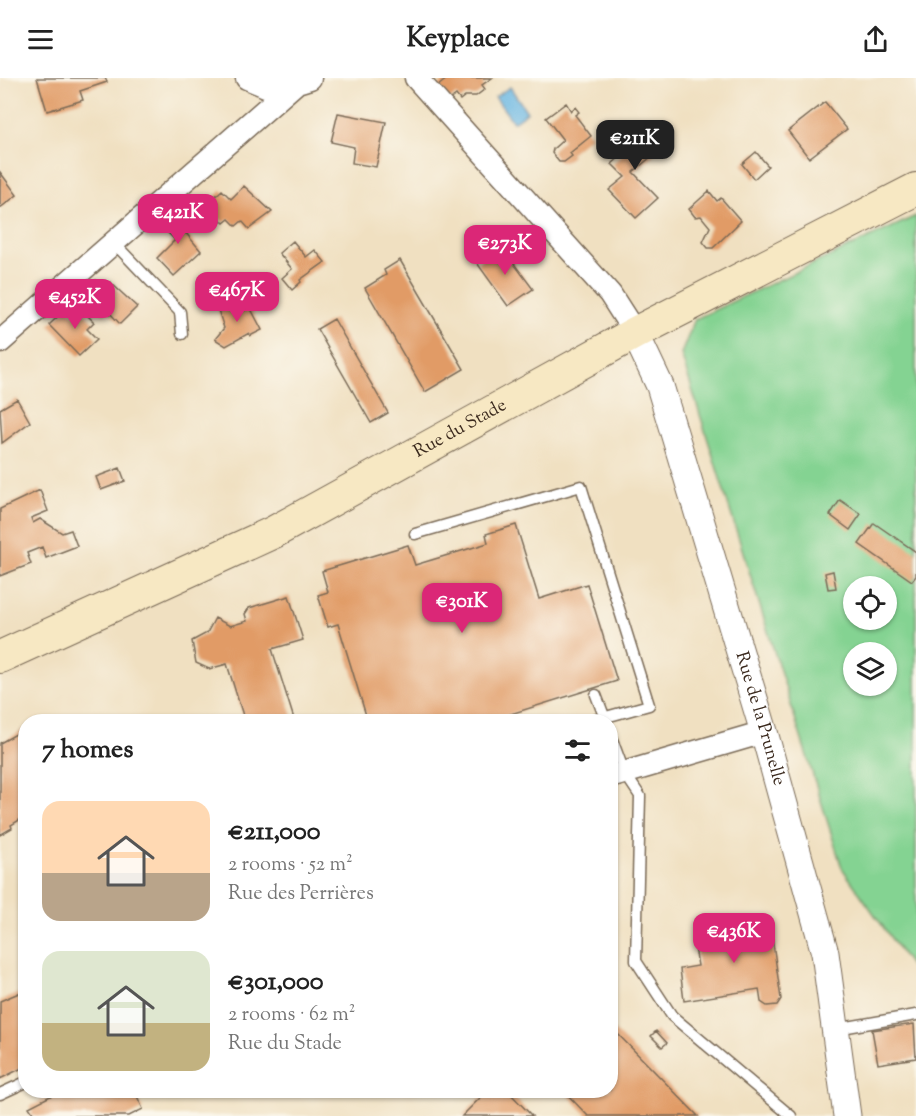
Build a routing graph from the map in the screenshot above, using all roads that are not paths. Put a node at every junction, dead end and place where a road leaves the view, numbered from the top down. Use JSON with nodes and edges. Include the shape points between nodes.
{"nodes":[{"id":1,"x":247,"y":78,"type":"edge"},
{"id":2,"x":416,"y":78,"type":"edge"},
{"id":3,"x":304,"y":80,"type":"edge"},
{"id":4,"x":916,"y":189,"type":"edge"},
{"id":5,"x":114,"y":243,"type":"junction"},
{"id":6,"x":635,"y":333,"type":"junction"},
{"id":7,"x":182,"y":334,"type":"dead end"},
{"id":8,"x":0,"y":342,"type":"edge"},
{"id":9,"x":415,"y":534,"type":"dead end"},
{"id":10,"x":0,"y":657,"type":"edge"},
{"id":11,"x":596,"y":695,"type":"dead end"},
{"id":12,"x":603,"y":714,"type":"edge"},
{"id":13,"x":618,"y":715,"type":"edge"},
{"id":14,"x":764,"y":732,"type":"junction"},
{"id":15,"x":618,"y":774,"type":"edge"},
{"id":16,"x":618,"y":775,"type":"edge"},
{"id":17,"x":916,"y":1015,"type":"edge"},
{"id":18,"x":835,"y":1029,"type":"junction"},
{"id":19,"x":18,"y":1086,"type":"edge"},
{"id":20,"x":0,"y":1094,"type":"edge"},
{"id":21,"x":791,"y":1116,"type":"edge"},
{"id":22,"x":848,"y":1116,"type":"edge"}],
"edges":[{"from":1,"to":3,"type":"street","via":[[266,86]]},
{"from":2,"to":6,"type":"street","via":[[610,294]]},
{"from":3,"to":5,"type":"street"},
{"from":4,"to":6,"type":"main road","name":"Rue du Stade"},
{"from":5,"to":7,"type":"lane","via":[[180,312]]},
{"from":5,"to":8,"type":"street"},
{"from":6,"to":10,"type":"main road","name":"Rue du Stade","via":[[274,532]]},
{"from":6,"to":14,"type":"street","name":"Rue de la Prunelle","via":[[660,386]]},
{"from":9,"to":13,"type":"lane","via":[[581,486],[649,705]]},
{"from":11,"to":12,"type":"lane"},
{"from":14,"to":15,"type":"street"},
{"from":14,"to":18,"type":"street","name":"Rue de la Prunelle","via":[[825,953]]},
{"from":16,"to":21,"type":"lane","via":[[640,796],[636,961],[672,1016]]},
{"from":17,"to":18,"type":"lane"},
{"from":18,"to":22,"type":"street","name":"Rue de la Prunelle"},
{"from":19,"to":20,"type":"lane"}]}
